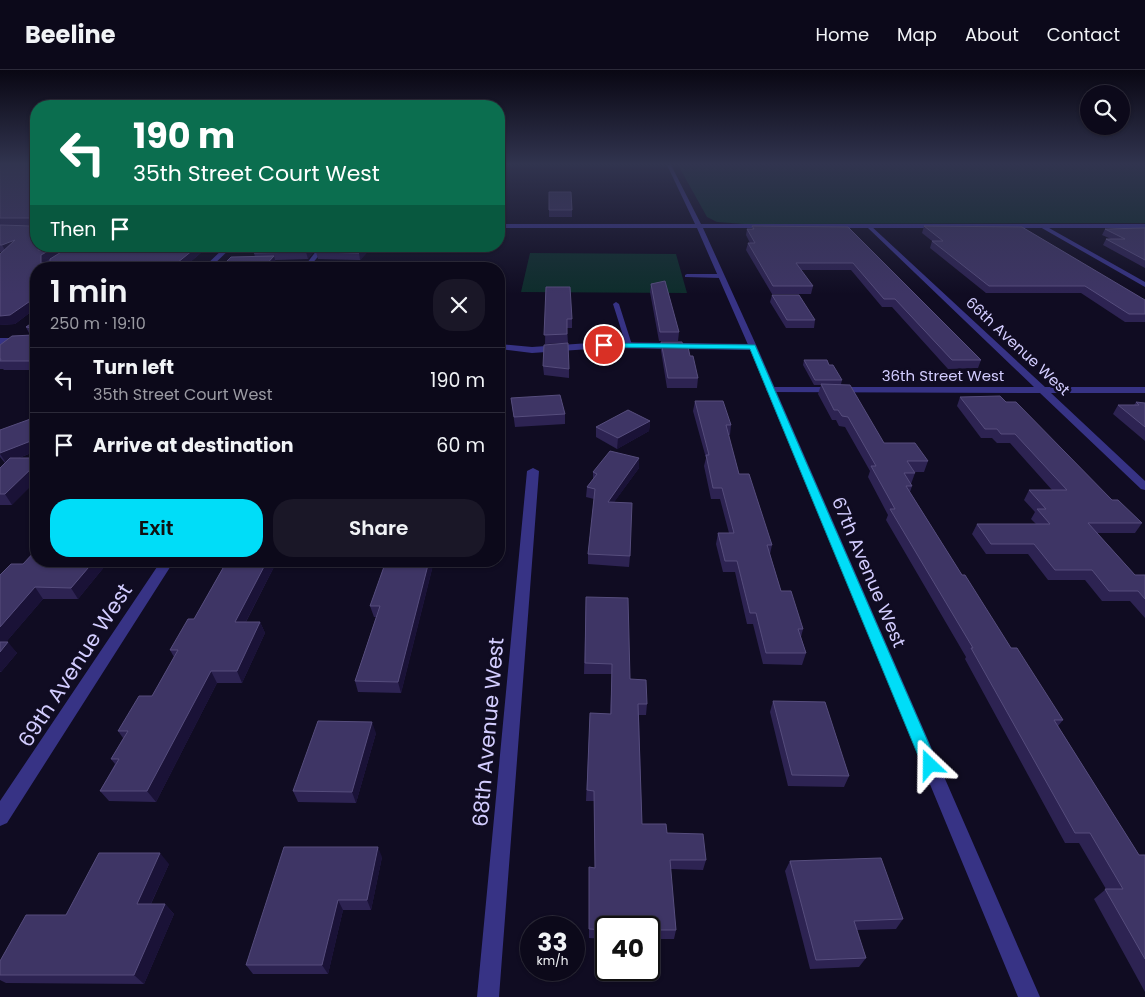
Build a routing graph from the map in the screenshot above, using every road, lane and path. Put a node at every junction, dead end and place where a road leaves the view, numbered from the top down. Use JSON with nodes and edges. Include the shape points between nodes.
{"nodes":[{"id":1,"x":690,"y":208,"type":"edge"},
{"id":2,"x":505,"y":226,"type":"edge"},
{"id":3,"x":699,"y":226,"type":"junction"},
{"id":4,"x":1042,"y":226,"type":"junction"},
{"id":5,"x":1145,"y":226,"type":"edge"},
{"id":6,"x":870,"y":227,"type":"junction"},
{"id":7,"x":223,"y":252,"type":"edge"},
{"id":8,"x":319,"y":252,"type":"edge"},
{"id":9,"x":213,"y":262,"type":"edge"},
{"id":10,"x":311,"y":262,"type":"edge"},
{"id":11,"x":687,"y":276,"type":"dead end"},
{"id":12,"x":721,"y":276,"type":"junction"},
{"id":13,"x":1145,"y":285,"type":"edge"},
{"id":14,"x":616,"y":304,"type":"dead end"},
{"id":15,"x":0,"y":341,"type":"edge"},
{"id":16,"x":30,"y":341,"type":"edge"},
{"id":17,"x":629,"y":345,"type":"junction"},
{"id":18,"x":753,"y":347,"type":"junction"},
{"id":19,"x":505,"y":348,"type":"edge"},
{"id":20,"x":771,"y":390,"type":"junction"},
{"id":21,"x":1046,"y":390,"type":"junction"},
{"id":22,"x":1145,"y":390,"type":"edge"},
{"id":23,"x":533,"y":470,"type":"dead end"},
{"id":24,"x":1145,"y":486,"type":"edge"},
{"id":25,"x":164,"y":567,"type":"edge"},
{"id":26,"x":0,"y":817,"type":"edge"},
{"id":27,"x":488,"y":997,"type":"edge"},
{"id":28,"x":1029,"y":997,"type":"edge"}],
"edges":[{"from":1,"to":3,"type":"street","name":"67th Avenue West"},
{"from":2,"to":3,"type":"street"},
{"from":3,"to":6,"type":"street"},
{"from":3,"to":12,"type":"street","name":"67th Avenue West"},
{"from":4,"to":5,"type":"street"},
{"from":4,"to":6,"type":"street"},
{"from":4,"to":13,"type":"street"},
{"from":6,"to":21,"type":"street","name":"66th Avenue West"},
{"from":7,"to":9,"type":"street"},
{"from":8,"to":10,"type":"street"},
{"from":11,"to":12,"type":"lane"},
{"from":12,"to":18,"type":"street","name":"67th Avenue West"},
{"from":14,"to":17,"type":"lane"},
{"from":15,"to":16,"type":"street"},
{"from":17,"to":18,"type":"street"},
{"from":17,"to":19,"type":"street"},
{"from":18,"to":20,"type":"street","name":"67th Avenue West"},
{"from":20,"to":21,"type":"street","name":"36th Street West"},
{"from":20,"to":28,"type":"street","name":"67th Avenue West"},
{"from":21,"to":22,"type":"street","name":"36th Street West"},
{"from":21,"to":24,"type":"street","name":"66th Avenue West"},
{"from":23,"to":27,"type":"street","name":"68th Avenue West"},
{"from":25,"to":26,"type":"street","name":"69th Avenue West"}]}
